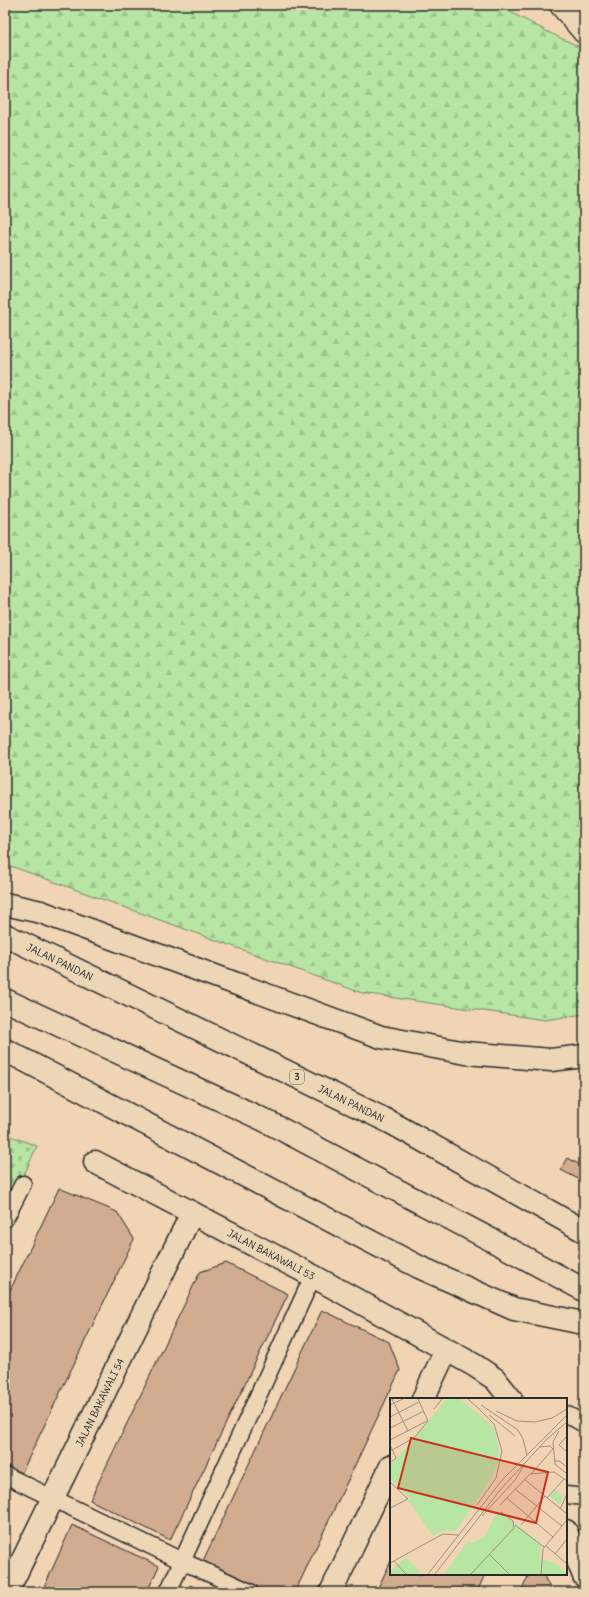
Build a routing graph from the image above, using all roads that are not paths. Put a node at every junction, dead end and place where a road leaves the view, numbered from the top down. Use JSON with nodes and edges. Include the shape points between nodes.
{"nodes":[{"id":1,"x":561,"y":5,"type":"edge"},
{"id":2,"x":584,"y":32,"type":"edge"},
{"id":3,"x":5,"y":904,"type":"edge"},
{"id":4,"x":5,"y":935,"type":"edge"},
{"id":5,"x":5,"y":1000,"type":"edge"},
{"id":6,"x":5,"y":1050,"type":"edge"},
{"id":7,"x":584,"y":1056,"type":"edge"},
{"id":8,"x":95,"y":1162,"type":"dead end"},
{"id":9,"x":23,"y":1184,"type":"dead end"},
{"id":10,"x":192,"y":1213,"type":"junction"},
{"id":11,"x":5,"y":1219,"type":"edge"},
{"id":12,"x":584,"y":1231,"type":"edge"},
{"id":13,"x":313,"y":1276,"type":"junction"},
{"id":14,"x":584,"y":1290,"type":"edge"},
{"id":15,"x":584,"y":1322,"type":"edge"},
{"id":16,"x":446,"y":1350,"type":"junction"},
{"id":17,"x":423,"y":1398,"type":"edge"},
{"id":18,"x":510,"y":1398,"type":"edge"},
{"id":19,"x":567,"y":1415,"type":"edge"},
{"id":20,"x":584,"y":1424,"type":"edge"},
{"id":21,"x":390,"y":1468,"type":"edge"},
{"id":22,"x":5,"y":1476,"type":"edge"},
{"id":23,"x":567,"y":1495,"type":"edge"},
{"id":24,"x":584,"y":1497,"type":"edge"},
{"id":25,"x":52,"y":1500,"type":"junction"},
{"id":26,"x":567,"y":1534,"type":"edge"},
{"id":27,"x":182,"y":1561,"type":"junction"},
{"id":28,"x":584,"y":1576,"type":"edge"},
{"id":29,"x":7,"y":1592,"type":"edge"},
{"id":30,"x":168,"y":1592,"type":"edge"},
{"id":31,"x":250,"y":1592,"type":"edge"},
{"id":32,"x":331,"y":1592,"type":"edge"}],
"edges":[{"from":1,"to":2,"type":"main road"},
{"from":3,"to":7,"type":"main road","via":[[41,912],[381,1037],[466,1053],[551,1060]]},
{"from":4,"to":12,"type":"main road","name":"JALAN PANDAN","number":"3","via":[[390,1122]]},
{"from":5,"to":14,"type":"main road","via":[[264,1120]]},
{"from":6,"to":15,"type":"main road","via":[[419,1267],[514,1309]]},
{"from":8,"to":10,"type":"main road","name":"JALAN BAKAWALI 53"},
{"from":9,"to":11,"type":"lane"},
{"from":10,"to":13,"type":"main road","name":"JALAN BAKAWALI 53"},
{"from":10,"to":25,"type":"main road","name":"JALAN BAKAWALI 54"},
{"from":13,"to":16,"type":"main road","name":"JALAN BAKAWALI 53"},
{"from":13,"to":27,"type":"lane"},
{"from":16,"to":17,"type":"main road"},
{"from":16,"to":18,"type":"main road","name":"JALAN BAKAWALI 53","via":[[495,1379]]},
{"from":19,"to":20,"type":"lane"},
{"from":21,"to":32,"type":"main road"},
{"from":22,"to":25,"type":"lane"},
{"from":23,"to":24,"type":"lane"},
{"from":25,"to":27,"type":"lane"},
{"from":25,"to":29,"type":"main road","name":"JALAN BAKAWALI 54"},
{"from":26,"to":28,"type":"main road"},
{"from":27,"to":30,"type":"lane"},
{"from":27,"to":31,"type":"lane"}]}
